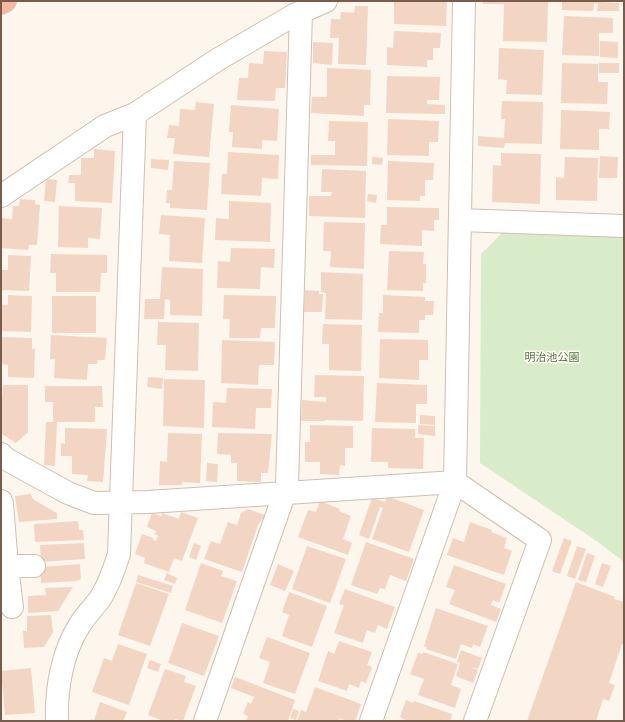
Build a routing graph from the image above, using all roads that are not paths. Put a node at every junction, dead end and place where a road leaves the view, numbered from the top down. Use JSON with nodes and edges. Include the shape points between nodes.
{"nodes":[{"id":1,"x":5,"y":1,"type":"edge"},
{"id":2,"x":326,"y":1,"type":"edge"},
{"id":3,"x":464,"y":1,"type":"edge"},
{"id":4,"x":1,"y":3,"type":"edge"},
{"id":5,"x":301,"y":12,"type":"junction"},
{"id":6,"x":135,"y":114,"type":"junction"},
{"id":7,"x":1,"y":196,"type":"edge"},
{"id":8,"x":460,"y":220,"type":"junction"},
{"id":9,"x":624,"y":226,"type":"edge"},
{"id":10,"x":1,"y":454,"type":"edge"},
{"id":11,"x":455,"y":482,"type":"junction"},
{"id":12,"x":285,"y":493,"type":"junction"},
{"id":13,"x":1,"y":501,"type":"edge"},
{"id":14,"x":121,"y":503,"type":"junction"},
{"id":15,"x":7,"y":566,"type":"junction"},
{"id":16,"x":34,"y":566,"type":"dead end"},
{"id":17,"x":12,"y":607,"type":"dead end"},
{"id":18,"x":56,"y":721,"type":"edge"},
{"id":19,"x":205,"y":721,"type":"edge"},
{"id":20,"x":371,"y":721,"type":"edge"},
{"id":21,"x":475,"y":721,"type":"edge"}],
"edges":[{"from":1,"to":4,"type":"highway"},
{"from":2,"to":5,"type":"street"},
{"from":3,"to":8,"type":"street"},
{"from":5,"to":6,"type":"street","via":[[218,60]]},
{"from":5,"to":12,"type":"street"},
{"from":6,"to":7,"type":"street","via":[[105,126]]},
{"from":6,"to":14,"type":"street"},
{"from":8,"to":9,"type":"street"},
{"from":8,"to":11,"type":"street"},
{"from":10,"to":14,"type":"street","via":[[68,494],[94,503]]},
{"from":11,"to":12,"type":"street"},
{"from":11,"to":20,"type":"street"},
{"from":11,"to":21,"type":"street","via":[[540,540]]},
{"from":12,"to":14,"type":"street"},
{"from":12,"to":19,"type":"street"},
{"from":13,"to":15,"type":"street"},
{"from":14,"to":18,"type":"street","via":[[119,554],[111,579],[79,626],[68,651],[59,680]]},
{"from":15,"to":16,"type":"street"},
{"from":15,"to":17,"type":"street"}]}
